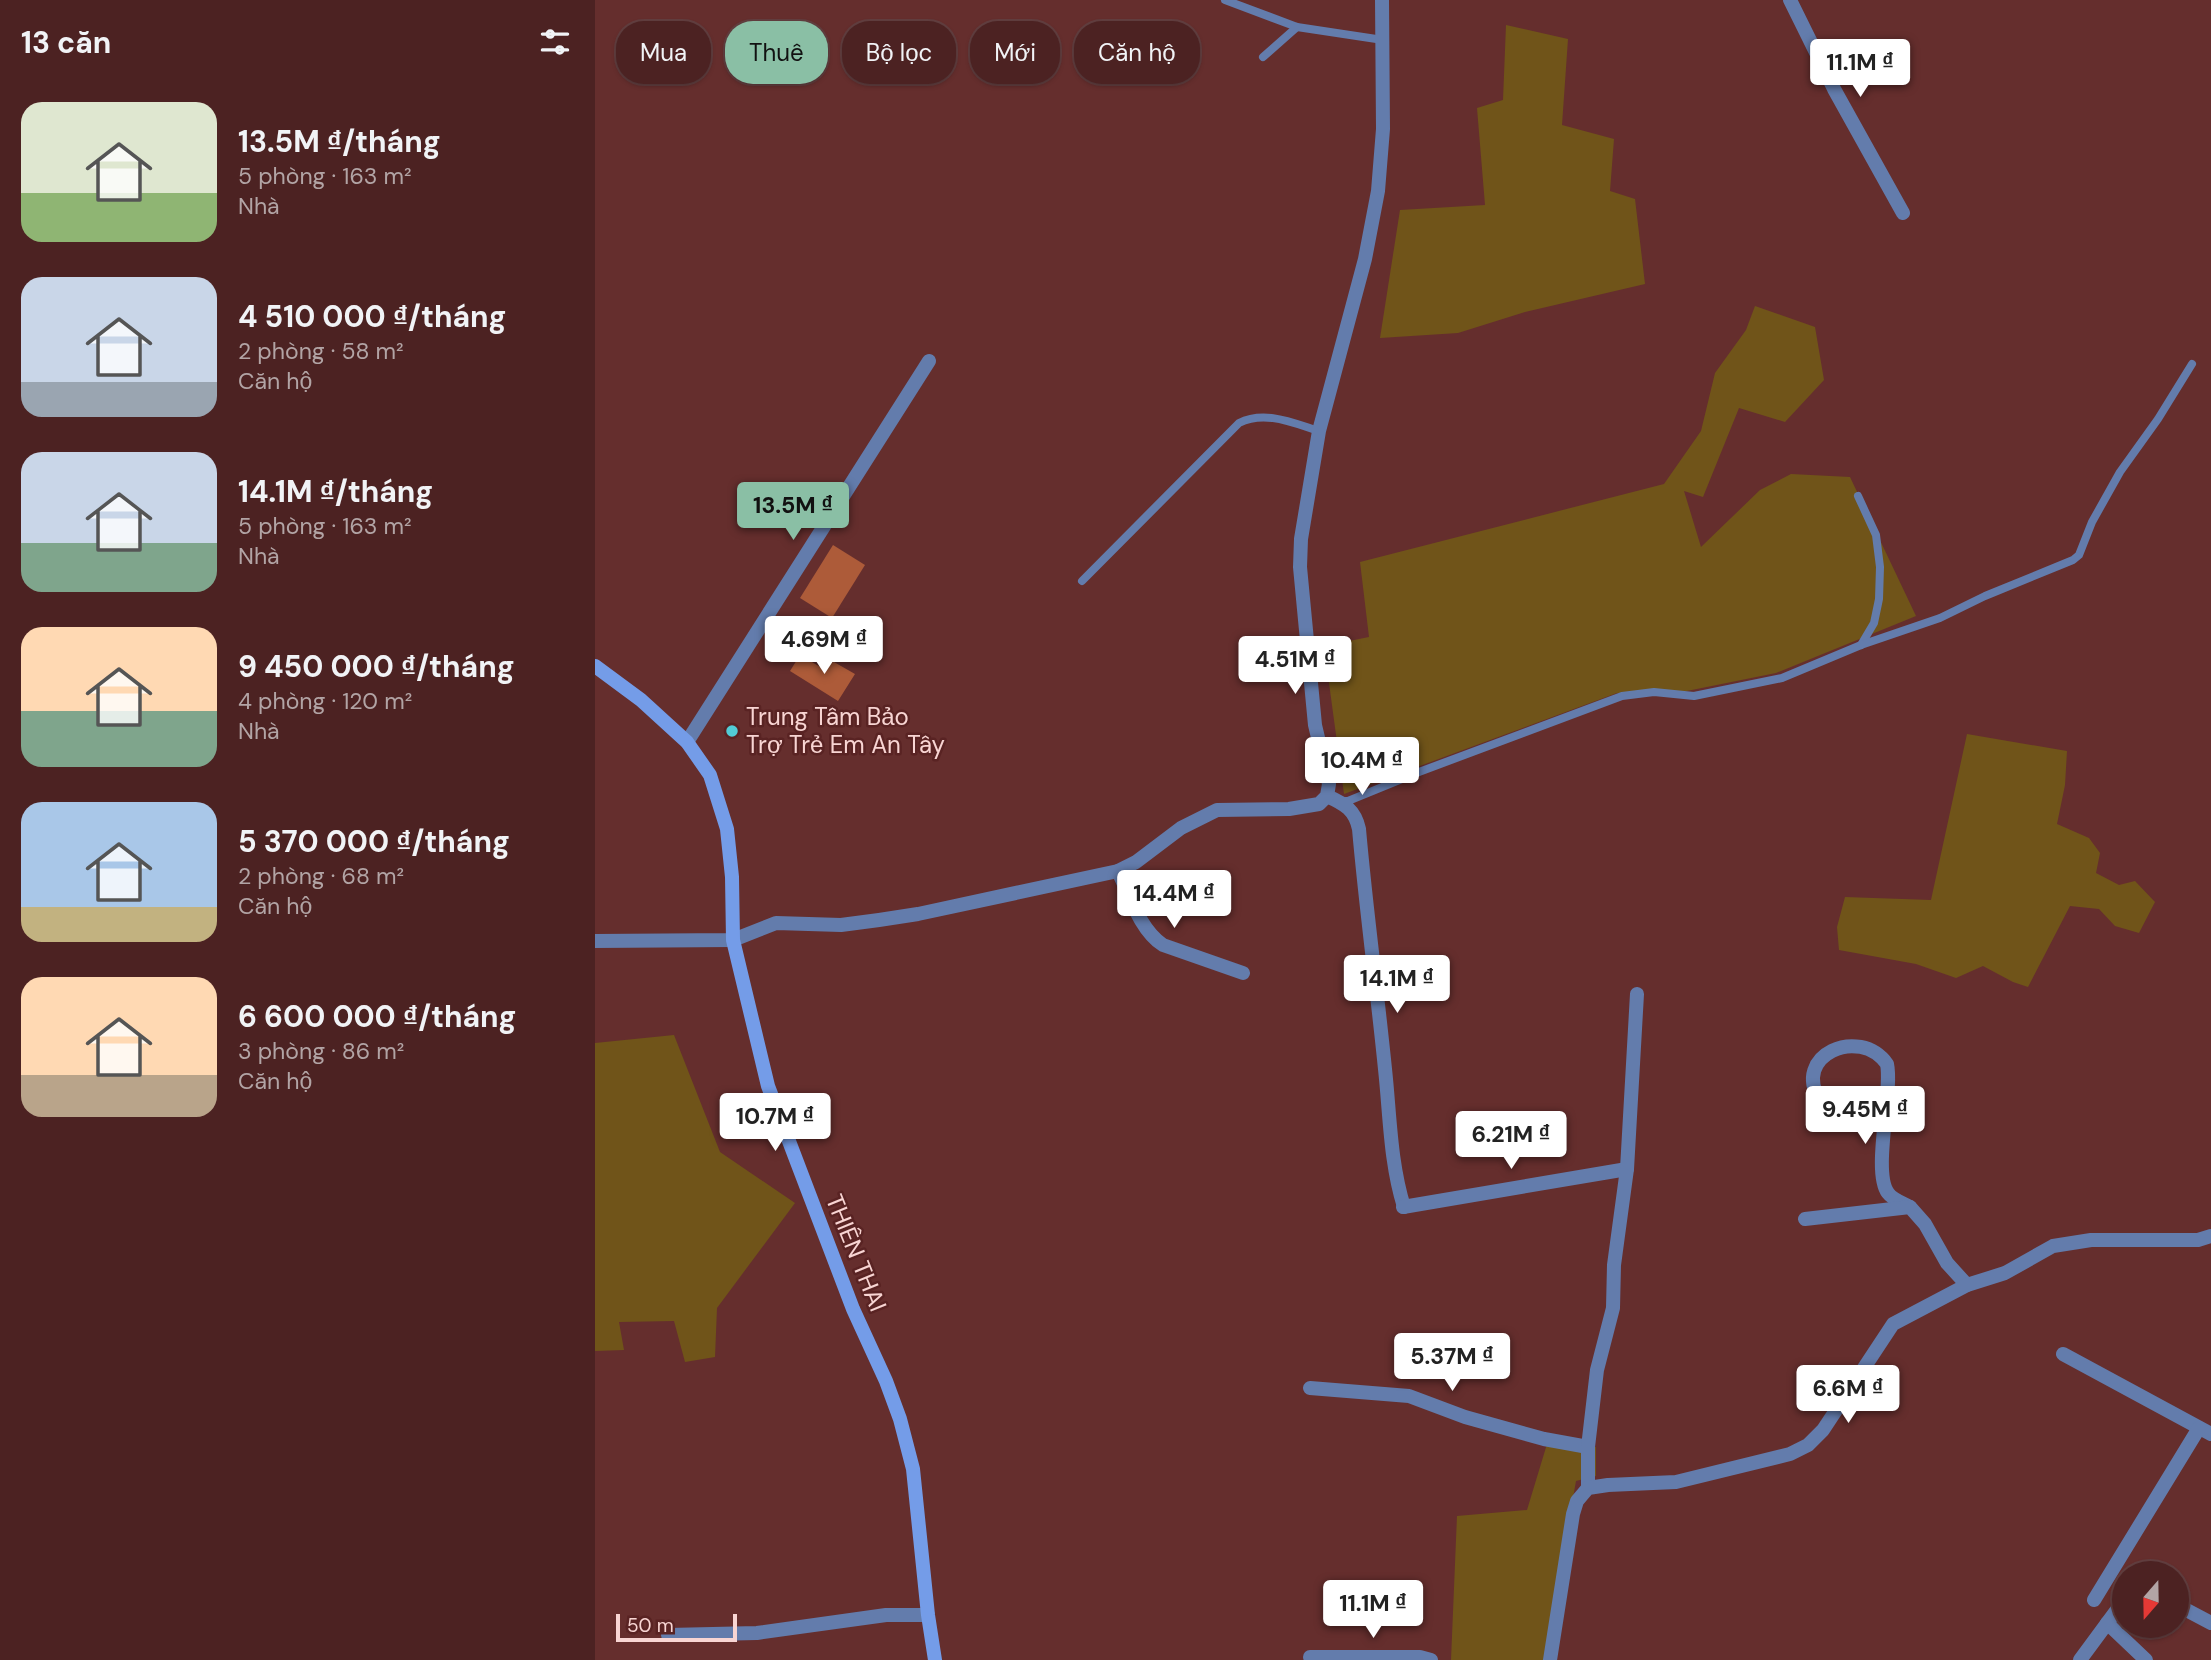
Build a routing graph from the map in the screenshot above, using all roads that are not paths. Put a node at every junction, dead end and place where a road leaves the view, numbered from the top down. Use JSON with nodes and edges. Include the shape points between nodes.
{"nodes":[{"id":1,"x":1225,"y":0,"type":"edge"},
{"id":2,"x":1382,"y":0,"type":"edge"},
{"id":3,"x":1790,"y":0,"type":"edge"},
{"id":4,"x":1297,"y":27,"type":"junction"},
{"id":5,"x":1383,"y":40,"type":"junction"},
{"id":6,"x":1263,"y":57,"type":"dead end"},
{"id":7,"x":1903,"y":213,"type":"dead end"},
{"id":8,"x":929,"y":361,"type":"dead end"},
{"id":9,"x":2192,"y":364,"type":"dead end"},
{"id":10,"x":1319,"y":431,"type":"junction"},
{"id":11,"x":1858,"y":496,"type":"dead end"},
{"id":12,"x":1082,"y":581,"type":"dead end"},
{"id":13,"x":1861,"y":645,"type":"junction"},
{"id":14,"x":595,"y":666,"type":"edge"},
{"id":15,"x":687,"y":742,"type":"junction"},
{"id":16,"x":1334,"y":799,"type":"junction"},
{"id":17,"x":1118,"y":871,"type":"junction"},
{"id":18,"x":733,"y":940,"type":"junction"},
{"id":19,"x":595,"y":941,"type":"edge"},
{"id":20,"x":1243,"y":973,"type":"dead end"},
{"id":21,"x":1637,"y":994,"type":"dead end"},
{"id":22,"x":1885,"y":1106,"type":"junction"},
{"id":23,"x":1627,"y":1169,"type":"junction"},
{"id":24,"x":1910,"y":1207,"type":"junction"},
{"id":25,"x":1805,"y":1219,"type":"dead end"},
{"id":26,"x":2211,"y":1236,"type":"edge"},
{"id":27,"x":1968,"y":1285,"type":"junction"},
{"id":28,"x":2063,"y":1354,"type":"dead end"},
{"id":29,"x":1310,"y":1388,"type":"dead end"},
{"id":30,"x":2205,"y":1431,"type":"edge"},
{"id":31,"x":1588,"y":1447,"type":"junction"},
{"id":32,"x":1588,"y":1488,"type":"junction"},
{"id":33,"x":2094,"y":1601,"type":"dead end"},
{"id":34,"x":2189,"y":1611,"type":"edge"},
{"id":35,"x":928,"y":1615,"type":"junction"},
{"id":36,"x":2112,"y":1616,"type":"edge"},
{"id":37,"x":2107,"y":1623,"type":"junction"},
{"id":38,"x":2211,"y":1623,"type":"edge"},
{"id":39,"x":668,"y":1635,"type":"dead end"},
{"id":40,"x":1310,"y":1657,"type":"dead end"},
{"id":41,"x":935,"y":1660,"type":"edge"},
{"id":42,"x":1431,"y":1660,"type":"edge"},
{"id":43,"x":1550,"y":1660,"type":"edge"},
{"id":44,"x":2080,"y":1660,"type":"edge"},
{"id":45,"x":2145,"y":1660,"type":"edge"}],
"edges":[{"from":1,"to":4,"type":"lane"},
{"from":2,"to":5,"type":"street"},
{"from":3,"to":7,"type":"street"},
{"from":4,"to":5,"type":"lane"},
{"from":4,"to":6,"type":"lane"},
{"from":5,"to":10,"type":"street","via":[[1378,191],[1365,259]]},
{"from":8,"to":15,"type":"street"},
{"from":9,"to":13,"type":"lane","via":[[2120,472],[2079,555],[1940,618]]},
{"from":10,"to":12,"type":"lane","via":[[1267,417],[1250,417],[1239,423]]},
{"from":10,"to":16,"type":"street","via":[[1304,513],[1300,567],[1315,725]]},
{"from":11,"to":13,"type":"lane","via":[[1876,535],[1880,567],[1874,623]]},
{"from":13,"to":16,"type":"lane","via":[[1783,678],[1694,696],[1654,692],[1622,696],[1349,801]]},
{"from":14,"to":15,"type":"street","name":"THIÊN THAI"},
{"from":15,"to":18,"type":"street","name":"THIÊN THAI","via":[[710,775],[727,829]]},
{"from":16,"to":17,"type":"street","via":[[1289,809],[1217,810],[1181,828]]},
{"from":16,"to":23,"type":"street","via":[[1356,816],[1359,829],[1390,1136],[1403,1207]]},
{"from":17,"to":18,"type":"street","via":[[879,920],[833,925],[776,923]]},
{"from":17,"to":20,"type":"street","via":[[1154,939]]},
{"from":18,"to":19,"type":"street"},
{"from":18,"to":35,"type":"street","name":"THIÊN THAI","via":[[768,1086],[900,1419],[913,1469]]},
{"from":21,"to":23,"type":"street"},
{"from":22,"to":22,"type":"street","via":[[1856,1113],[1831,1112],[1814,1088],[1821,1059],[1835,1049],[1858,1046],[1882,1057],[1889,1073]]},
{"from":22,"to":24,"type":"street","via":[[1883,1181],[1889,1195]]},
{"from":23,"to":31,"type":"street","via":[[1613,1308],[1597,1370]]},
{"from":24,"to":25,"type":"street"},
{"from":24,"to":27,"type":"street"},
{"from":26,"to":27,"type":"street","via":[[2198,1240],[2091,1240],[2053,1246],[2005,1273]]},
{"from":27,"to":32,"type":"street","via":[[1893,1324],[1823,1430],[1808,1445],[1790,1454],[1676,1482]]},
{"from":28,"to":30,"type":"street"},
{"from":29,"to":31,"type":"street","via":[[1409,1396],[1465,1417]]},
{"from":30,"to":33,"type":"street"},
{"from":31,"to":32,"type":"street"},
{"from":32,"to":43,"type":"street","via":[[1573,1514]]},
{"from":34,"to":38,"type":"street"},
{"from":35,"to":39,"type":"street","via":[[885,1615],[757,1633]]},
{"from":35,"to":41,"type":"street","name":"THIÊN THAI"},
{"from":36,"to":37,"type":"street"},
{"from":37,"to":44,"type":"street"},
{"from":37,"to":45,"type":"street"},
{"from":40,"to":42,"type":"street"}]}
